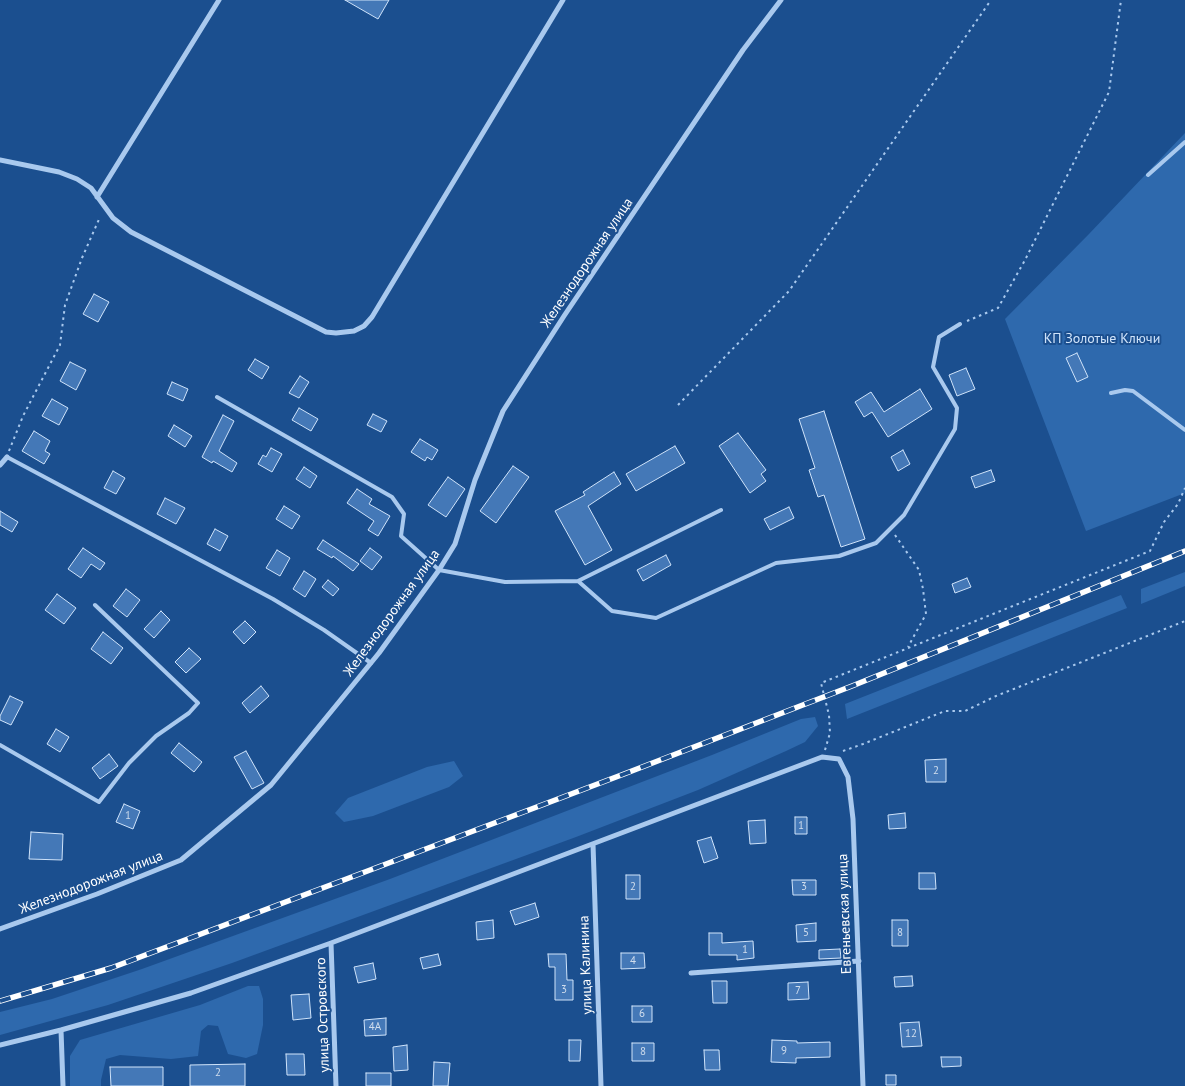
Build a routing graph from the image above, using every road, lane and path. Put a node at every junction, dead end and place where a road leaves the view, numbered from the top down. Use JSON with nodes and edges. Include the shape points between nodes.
{"nodes":[{"id":1,"x":219,"y":0,"type":"edge"},
{"id":2,"x":563,"y":0,"type":"edge"},
{"id":3,"x":781,"y":0,"type":"edge"},
{"id":4,"x":991,"y":0,"type":"edge"},
{"id":5,"x":1121,"y":0,"type":"edge"},
{"id":6,"x":1185,"y":142,"type":"edge"},
{"id":7,"x":0,"y":160,"type":"edge"},
{"id":8,"x":1148,"y":175,"type":"dead end"},
{"id":9,"x":97,"y":197,"type":"junction"},
{"id":10,"x":102,"y":204,"type":"junction"},
{"id":11,"x":960,"y":324,"type":"joint"},
{"id":12,"x":1111,"y":393,"type":"dead end"},
{"id":13,"x":216,"y":397,"type":"dead end"},
{"id":14,"x":678,"y":405,"type":"dead end"},
{"id":15,"x":1185,"y":430,"type":"edge"},
{"id":16,"x":7,"y":457,"type":"junction"},
{"id":17,"x":0,"y":465,"type":"edge"},
{"id":18,"x":1185,"y":488,"type":"edge"},
{"id":19,"x":721,"y":510,"type":"dead end"},
{"id":20,"x":890,"y":529,"type":"junction"},
{"id":21,"x":439,"y":570,"type":"junction"},
{"id":22,"x":578,"y":580,"type":"junction"},
{"id":23,"x":95,"y":605,"type":"dead end"},
{"id":24,"x":1185,"y":621,"type":"edge"},
{"id":25,"x":907,"y":648,"type":"junction"},
{"id":26,"x":371,"y":663,"type":"junction"},
{"id":27,"x":0,"y":745,"type":"edge"},
{"id":28,"x":839,"y":752,"type":"dead end"},
{"id":29,"x":822,"y":757,"type":"junction"},
{"id":30,"x":593,"y":844,"type":"junction"},
{"id":31,"x":0,"y":929,"type":"edge"},
{"id":32,"x":331,"y":943,"type":"junction"},
{"id":33,"x":859,"y":961,"type":"junction"},
{"id":34,"x":691,"y":972,"type":"dead end"},
{"id":35,"x":61,"y":1030,"type":"junction"},
{"id":36,"x":0,"y":1045,"type":"edge"},
{"id":37,"x":64,"y":1086,"type":"edge"},
{"id":38,"x":336,"y":1086,"type":"edge"},
{"id":39,"x":601,"y":1086,"type":"edge"},
{"id":40,"x":862,"y":1086,"type":"edge"}],
"edges":[{"from":1,"to":9,"type":"street"},
{"from":2,"to":10,"type":"street","via":[[372,317],[354,331],[326,332],[131,232],[112,218]]},
{"from":3,"to":21,"type":"street","name":"Железнодорожная улица","via":[[743,50],[503,411],[475,480],[455,544]]},
{"from":4,"to":14,"type":"path","via":[[789,291]]},
{"from":5,"to":11,"type":"path","via":[[1109,92],[998,308]]},
{"from":6,"to":8,"type":"lane"},
{"from":7,"to":9,"type":"street","via":[[59,172],[91,188]]},
{"from":9,"to":10,"type":"street"},
{"from":10,"to":16,"type":"path","via":[[66,305],[60,345],[23,416]]},
{"from":11,"to":20,"type":"lane","via":[[939,337],[933,367],[957,408],[955,429],[904,516]]},
{"from":12,"to":15,"type":"lane","via":[[1133,391]]},
{"from":13,"to":21,"type":"lane","via":[[392,497],[404,514],[401,536]]},
{"from":16,"to":17,"type":"street"},
{"from":16,"to":26,"type":"lane","via":[[273,599]]},
{"from":18,"to":25,"type":"path","via":[[1150,550]]},
{"from":19,"to":22,"type":"lane"},
{"from":20,"to":22,"type":"lane","via":[[876,543],[839,556],[776,563],[656,618],[612,611]]},
{"from":20,"to":25,"type":"path","via":[[919,570],[923,589],[926,614]]},
{"from":21,"to":22,"type":"lane","via":[[505,582]]},
{"from":21,"to":26,"type":"street","name":"Железнодорожная улица"},
{"from":23,"to":27,"type":"lane","via":[[198,703],[156,736],[129,763],[99,802]]},
{"from":24,"to":28,"type":"path","via":[[965,711],[945,711]]},
{"from":25,"to":29,"type":"path","via":[[821,683],[830,733]]},
{"from":26,"to":31,"type":"street","name":"Железнодорожная улица","via":[[270,785],[181,860]]},
{"from":29,"to":30,"type":"street"},
{"from":29,"to":33,"type":"street","name":"Евгеньевская улица","via":[[839,759],[848,777]]},
{"from":30,"to":32,"type":"street"},
{"from":30,"to":39,"type":"street","name":"улица Калинина"},
{"from":32,"to":35,"type":"street","via":[[191,994]]},
{"from":32,"to":38,"type":"street","name":"улица Островского"},
{"from":33,"to":34,"type":"street"},
{"from":33,"to":40,"type":"street","name":"Евгеньевская улица"},
{"from":35,"to":36,"type":"street"},
{"from":35,"to":37,"type":"street"}]}
